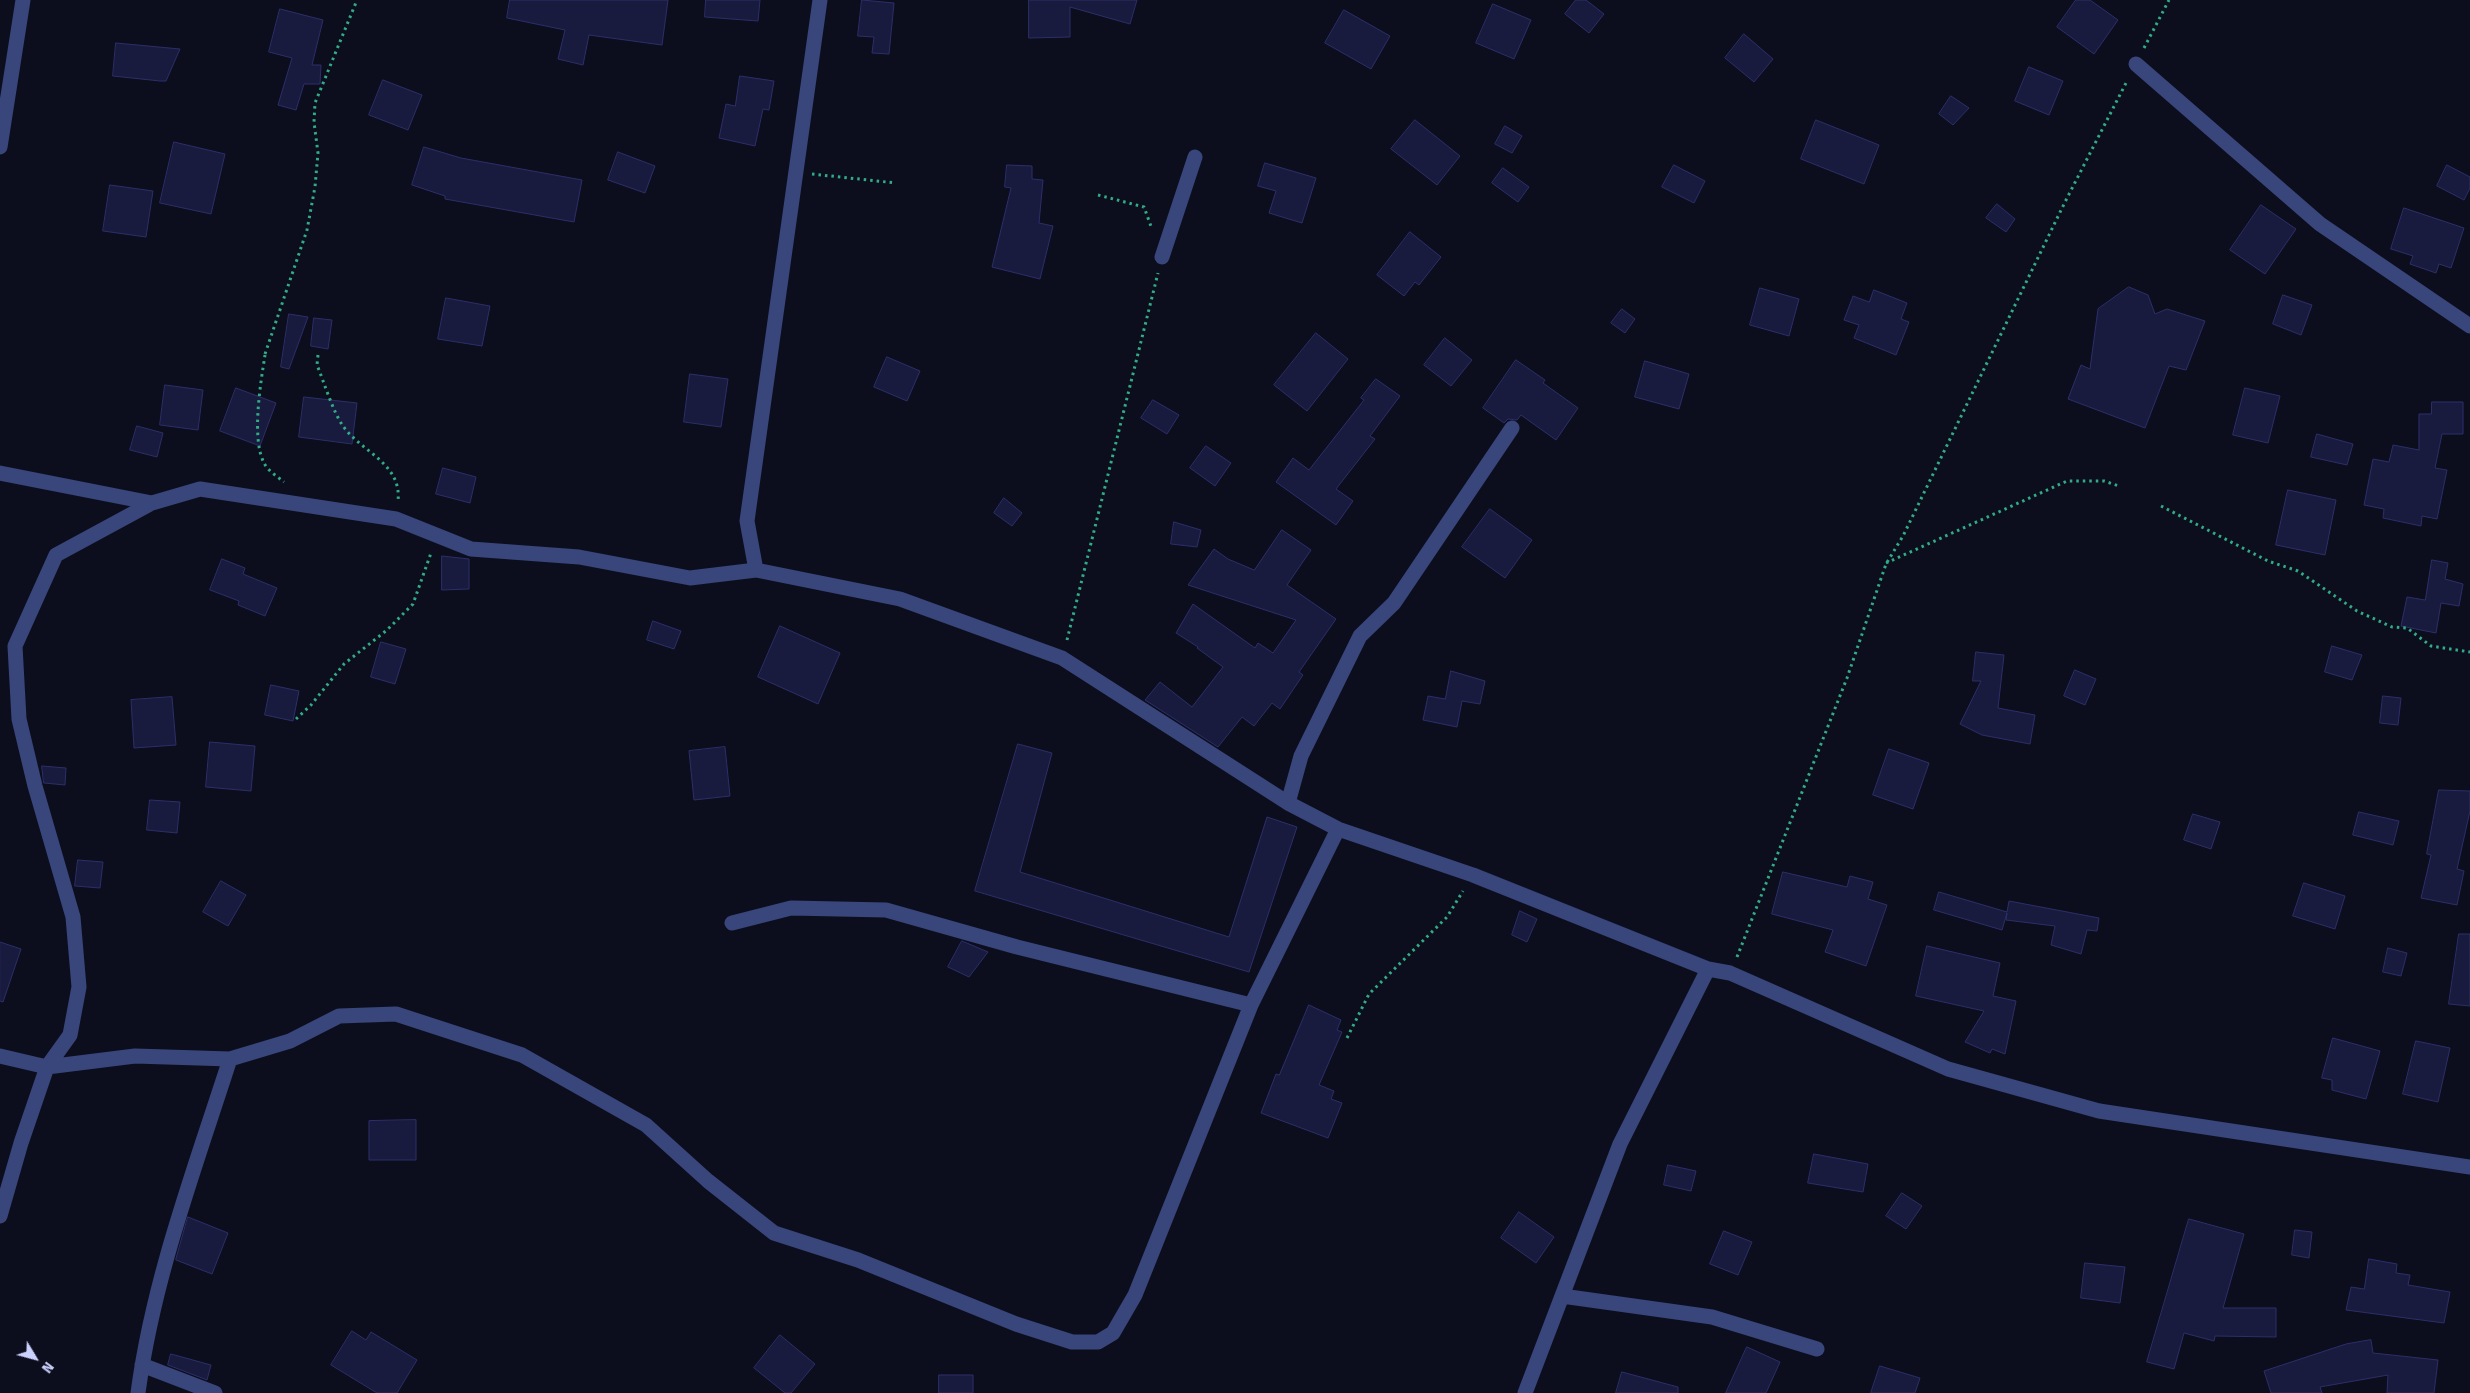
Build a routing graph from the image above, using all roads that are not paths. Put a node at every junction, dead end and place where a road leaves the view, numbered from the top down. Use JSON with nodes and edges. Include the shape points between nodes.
{"nodes":[{"id":1,"x":23,"y":0,"type":"edge"},
{"id":2,"x":820,"y":0,"type":"edge"},
{"id":3,"x":2136,"y":64,"type":"road end"},
{"id":4,"x":0,"y":147,"type":"edge"},
{"id":5,"x":1195,"y":157,"type":"dead end"},
{"id":6,"x":1162,"y":257,"type":"road end"},
{"id":7,"x":2470,"y":326,"type":"edge"},
{"id":8,"x":1512,"y":428,"type":"dead end"},
{"id":9,"x":0,"y":473,"type":"edge"},
{"id":10,"x":152,"y":503,"type":"junction"},
{"id":11,"x":756,"y":570,"type":"junction"},
{"id":12,"x":1288,"y":803,"type":"junction"},
{"id":13,"x":1338,"y":829,"type":"junction"},
{"id":14,"x":732,"y":923,"type":"dead end"},
{"id":15,"x":1708,"y":969,"type":"junction"},
{"id":16,"x":1251,"y":1006,"type":"junction"},
{"id":17,"x":0,"y":1056,"type":"edge"},
{"id":18,"x":230,"y":1059,"type":"junction"},
{"id":19,"x":47,"y":1067,"type":"junction"},
{"id":20,"x":2470,"y":1167,"type":"edge"},
{"id":21,"x":0,"y":1216,"type":"edge"},
{"id":22,"x":1562,"y":1296,"type":"junction"},
{"id":23,"x":1817,"y":1349,"type":"dead end"},
{"id":24,"x":142,"y":1365,"type":"junction"},
{"id":25,"x":138,"y":1393,"type":"edge"},
{"id":26,"x":215,"y":1393,"type":"edge"},
{"id":27,"x":1525,"y":1393,"type":"edge"}],
"edges":[{"from":1,"to":4,"type":"street"},
{"from":2,"to":11,"type":"street","via":[[747,521]]},
{"from":3,"to":7,"type":"street","via":[[2320,224]]},
{"from":5,"to":6,"type":"street"},
{"from":8,"to":12,"type":"street","via":[[1394,604],[1360,636],[1301,756]]},
{"from":9,"to":10,"type":"street"},
{"from":10,"to":11,"type":"street","via":[[200,489],[396,519],[472,549],[579,557],[690,578]]},
{"from":10,"to":19,"type":"street","via":[[56,555],[15,646],[19,719],[73,917],[79,987],[70,1035]]},
{"from":11,"to":12,"type":"street","via":[[900,599],[1062,658]]},
{"from":12,"to":13,"type":"street"},
{"from":13,"to":15,"type":"street","via":[[1473,875]]},
{"from":13,"to":16,"type":"street"},
{"from":14,"to":16,"type":"street","via":[[792,908],[886,910],[1016,947]]},
{"from":15,"to":20,"type":"street","via":[[1730,973],[1948,1070],[2100,1111]]},
{"from":15,"to":22,"type":"street","via":[[1620,1144]]},
{"from":16,"to":18,"type":"street","via":[[1135,1295],[1113,1333],[1098,1342],[1072,1342],[1016,1324],[858,1260],[774,1233],[646,1126],[513,1052],[396,1014],[340,1016],[290,1041]]},
{"from":17,"to":19,"type":"street"},
{"from":18,"to":19,"type":"street","via":[[135,1056]]},
{"from":18,"to":24,"type":"street","via":[[170,1247]]},
{"from":19,"to":21,"type":"street"},
{"from":22,"to":23,"type":"street","via":[[1712,1317]]},
{"from":22,"to":27,"type":"street"},
{"from":24,"to":25,"type":"street"},
{"from":24,"to":26,"type":"street"}]}
